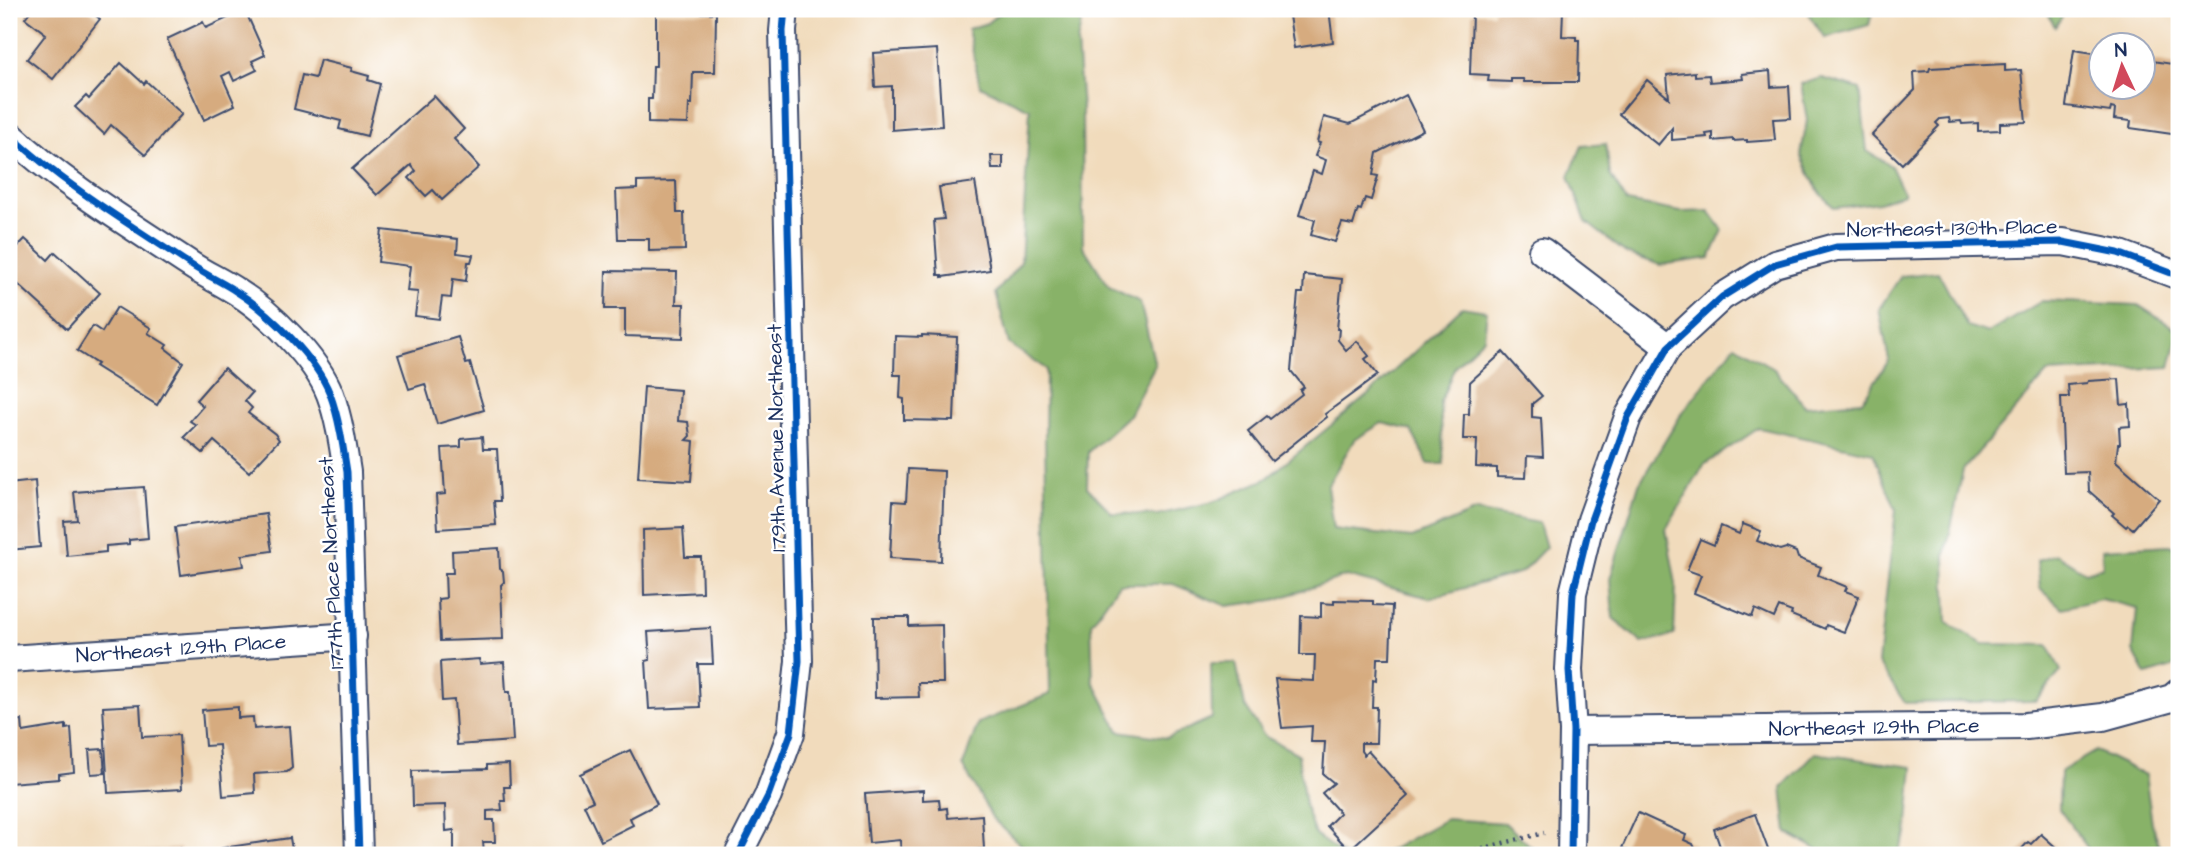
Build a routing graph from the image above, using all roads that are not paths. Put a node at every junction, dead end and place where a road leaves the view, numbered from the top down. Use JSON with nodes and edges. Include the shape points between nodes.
{"nodes":[{"id":1,"x":785,"y":9,"type":"edge"},
{"id":2,"x":9,"y":134,"type":"edge"},
{"id":3,"x":1542,"y":251,"type":"dead end"},
{"id":4,"x":2179,"y":276,"type":"edge"},
{"id":5,"x":1668,"y":347,"type":"junction"},
{"id":6,"x":353,"y":636,"type":"junction"},
{"id":7,"x":9,"y":659,"type":"edge"},
{"id":8,"x":2176,"y":695,"type":"edge"},
{"id":9,"x":1573,"y":731,"type":"junction"},
{"id":10,"x":359,"y":855,"type":"edge"},
{"id":11,"x":738,"y":855,"type":"edge"},
{"id":12,"x":1571,"y":855,"type":"edge"}],
"edges":[{"from":1,"to":11,"type":"street","name":"179th Avenue Northeast","via":[[799,661],[791,733],[768,796]]},
{"from":2,"to":6,"type":"street","name":"177th Place Northeast","via":[[38,161],[194,268],[238,292],[278,324],[307,356],[329,392],[341,434],[347,472]]},
{"from":3,"to":5,"type":"street"},
{"from":4,"to":5,"type":"street","name":"Northeast 130th Place","via":[[2118,253],[2063,242],[1836,247],[1775,264],[1722,297]]},
{"from":5,"to":9,"type":"street","name":"Northeast 130th Place","via":[[1628,417],[1591,520],[1573,593],[1569,670]]},
{"from":6,"to":7,"type":"street","name":"Northeast 129th Place"},
{"from":6,"to":10,"type":"street","name":"177th Place Northeast"},
{"from":8,"to":9,"type":"street","name":"Northeast 129th Place","via":[[2104,717],[2026,726]]},
{"from":9,"to":12,"type":"street","name":"Northeast 130th Place"}]}
